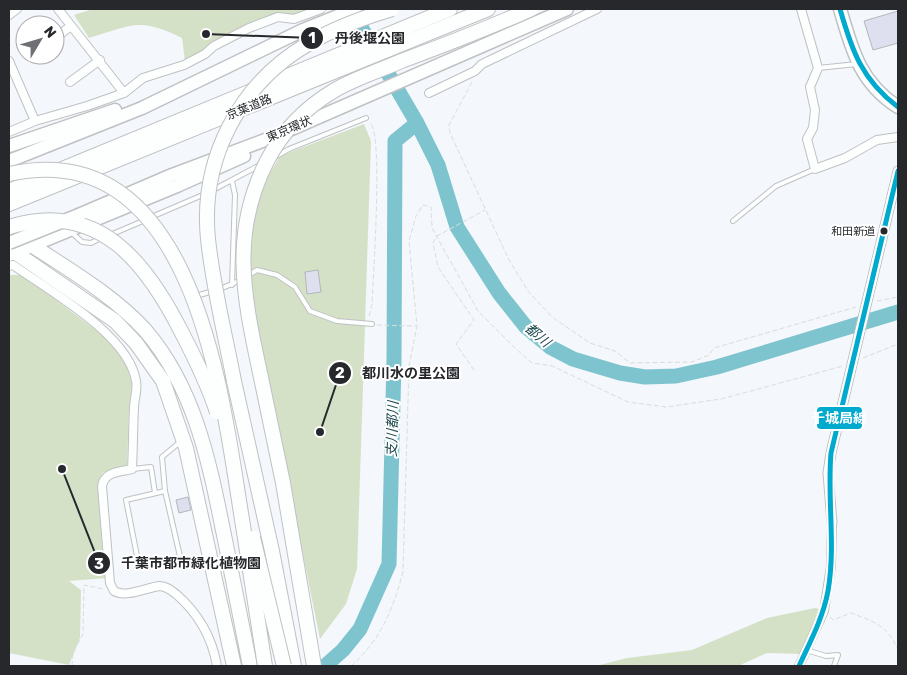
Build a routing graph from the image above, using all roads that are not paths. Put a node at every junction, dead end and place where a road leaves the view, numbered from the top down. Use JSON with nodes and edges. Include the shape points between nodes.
{"nodes":[{"id":1,"x":16,"y":9,"type":"edge"},
{"id":2,"x":58,"y":9,"type":"edge"},
{"id":3,"x":321,"y":9,"type":"edge"},
{"id":4,"x":355,"y":9,"type":"edge"},
{"id":5,"x":392,"y":9,"type":"edge"},
{"id":6,"x":450,"y":9,"type":"edge"},
{"id":7,"x":488,"y":9,"type":"edge"},
{"id":8,"x":531,"y":9,"type":"edge"},
{"id":9,"x":567,"y":9,"type":"edge"},
{"id":10,"x":596,"y":9,"type":"edge"},
{"id":11,"x":801,"y":9,"type":"edge"},
{"id":12,"x":840,"y":9,"type":"edge"},
{"id":13,"x":9,"y":15,"type":"edge"},
{"id":14,"x":71,"y":26,"type":"junction"},
{"id":15,"x":65,"y":30,"type":"edge"},
{"id":16,"x":303,"y":30,"type":"junction"},
{"id":17,"x":100,"y":60,"type":"junction"},
{"id":18,"x":9,"y":61,"type":"edge"},
{"id":19,"x":857,"y":64,"type":"junction"},
{"id":20,"x":818,"y":68,"type":"junction"},
{"id":21,"x":70,"y":82,"type":"dead end"},
{"id":22,"x":124,"y":92,"type":"junction"},
{"id":23,"x":429,"y":93,"type":"dead end"},
{"id":24,"x":898,"y":108,"type":"edge"},
{"id":25,"x":366,"y":118,"type":"road end"},
{"id":26,"x":35,"y":121,"type":"junction"},
{"id":27,"x":9,"y":132,"type":"edge"},
{"id":28,"x":273,"y":137,"type":"junction"},
{"id":29,"x":898,"y":137,"type":"edge"},
{"id":30,"x":9,"y":146,"type":"edge"},
{"id":31,"x":9,"y":161,"type":"edge"},
{"id":32,"x":815,"y":169,"type":"junction"},
{"id":33,"x":898,"y":171,"type":"edge"},
{"id":34,"x":9,"y":174,"type":"edge"},
{"id":35,"x":232,"y":182,"type":"junction"},
{"id":36,"x":9,"y":190,"type":"edge"},
{"id":37,"x":9,"y":204,"type":"edge"},
{"id":38,"x":733,"y":221,"type":"dead end"},
{"id":39,"x":9,"y":229,"type":"edge"},
{"id":40,"x":70,"y":230,"type":"junction"},
{"id":41,"x":33,"y":246,"type":"junction"},
{"id":42,"x":11,"y":255,"type":"edge"},
{"id":43,"x":232,"y":285,"type":"junction"},
{"id":44,"x":186,"y":299,"type":"dead end"},
{"id":45,"x":370,"y":324,"type":"road end"},
{"id":46,"x":184,"y":440,"type":"junction"},
{"id":47,"x":132,"y":469,"type":"junction"},
{"id":48,"x":165,"y":491,"type":"junction"},
{"id":49,"x":155,"y":493,"type":"junction"},
{"id":50,"x":832,"y":523,"type":"joint"},
{"id":51,"x":210,"y":557,"type":"junction"},
{"id":52,"x":139,"y":566,"type":"dead end"},
{"id":53,"x":806,"y":650,"type":"junction"},
{"id":54,"x":217,"y":666,"type":"edge"},
{"id":55,"x":234,"y":666,"type":"edge"},
{"id":56,"x":250,"y":666,"type":"edge"},
{"id":57,"x":265,"y":666,"type":"edge"},
{"id":58,"x":284,"y":666,"type":"edge"},
{"id":59,"x":294,"y":666,"type":"edge"},
{"id":60,"x":314,"y":666,"type":"edge"},
{"id":61,"x":799,"y":666,"type":"edge"},
{"id":62,"x":834,"y":666,"type":"edge"}],
"edges":[{"from":1,"to":13,"type":"street"},
{"from":2,"to":14,"type":"street"},
{"from":3,"to":22,"type":"street","via":[[294,19],[278,18],[249,28],[194,60],[143,78]]},
{"from":4,"to":16,"type":"highway"},
{"from":5,"to":59,"type":"highway","bridge":true,"via":[[333,30],[306,44],[272,69],[242,104],[220,145],[210,189],[208,239],[234,381]]},
{"from":6,"to":36,"type":"highway","name":"京葉道路","bridge":true},
{"from":7,"to":37,"type":"highway","name":"京葉道路","bridge":true},
{"from":8,"to":60,"type":"highway","bridge":true,"via":[[343,86],[310,108],[278,142],[256,185],[243,239],[245,293],[284,483]]},
{"from":9,"to":28,"type":"highway","name":"東京環状"},
{"from":10,"to":23,"type":"street"},
{"from":11,"to":20,"type":"street"},
{"from":12,"to":19,"type":"highway"},
{"from":14,"to":15,"type":"street"},
{"from":14,"to":17,"type":"street"},
{"from":16,"to":30,"type":"highway","via":[[232,55],[122,108]]},
{"from":16,"to":31,"type":"highway","via":[[142,108]]},
{"from":17,"to":21,"type":"street"},
{"from":17,"to":22,"type":"street"},
{"from":18,"to":26,"type":"street"},
{"from":19,"to":20,"type":"lane"},
{"from":19,"to":24,"type":"highway","via":[[872,85]]},
{"from":20,"to":32,"type":"street","via":[[810,87],[815,110],[813,128],[807,139]]},
{"from":22,"to":26,"type":"street"},
{"from":25,"to":35,"type":"lane","via":[[289,149]]},
{"from":26,"to":27,"type":"street"},
{"from":28,"to":40,"type":"highway","via":[[234,161]]},
{"from":28,"to":42,"type":"highway","name":"東京環状","bridge":true,"via":[[81,214]]},
{"from":29,"to":32,"type":"street","via":[[877,140],[845,158]]},
{"from":32,"to":38,"type":"lane","via":[[776,186]]},
{"from":33,"to":50,"type":"street","via":[[828,473]]},
{"from":34,"to":57,"type":"highway","bridge":true,"via":[[64,170],[79,173],[110,188],[151,223],[180,265],[210,348],[225,412]]},
{"from":35,"to":40,"type":"lane","via":[[90,243],[82,242]]},
{"from":35,"to":43,"type":"lane"},
{"from":39,"to":41,"type":"highway"},
{"from":39,"to":58,"type":"highway","bridge":true,"via":[[28,221],[54,219],[91,229],[127,252],[144,270],[165,302],[197,363],[226,434]]},
{"from":40,"to":41,"type":"highway"},
{"from":41,"to":42,"type":"highway"},
{"from":41,"to":56,"type":"highway","via":[[126,312],[144,329],[177,375],[197,422],[217,498]]},
{"from":42,"to":46,"type":"highway","via":[[102,310],[126,331],[163,381]]},
{"from":42,"to":47,"type":"street","via":[[104,333],[129,359],[137,382]]},
{"from":43,"to":44,"type":"lane"},
{"from":43,"to":45,"type":"lane","via":[[257,270],[277,275],[295,287],[310,312],[337,321]]},
{"from":46,"to":48,"type":"lane","via":[[162,457]]},
{"from":46,"to":51,"type":"highway"},
{"from":47,"to":49,"type":"lane","via":[[151,467]]},
{"from":47,"to":54,"type":"street","via":[[109,474],[103,480],[111,588],[117,593],[161,586],[169,588],[188,604],[203,625]]},
{"from":48,"to":49,"type":"lane"},
{"from":48,"to":51,"type":"lane","via":[[182,565]]},
{"from":49,"to":52,"type":"lane","via":[[126,500]]},
{"from":50,"to":53,"type":"street","via":[[831,566],[824,611]]},
{"from":51,"to":55,"type":"highway"},
{"from":53,"to":61,"type":"street"},
{"from":53,"to":62,"type":"lane","via":[[826,656],[838,655]]}]}
